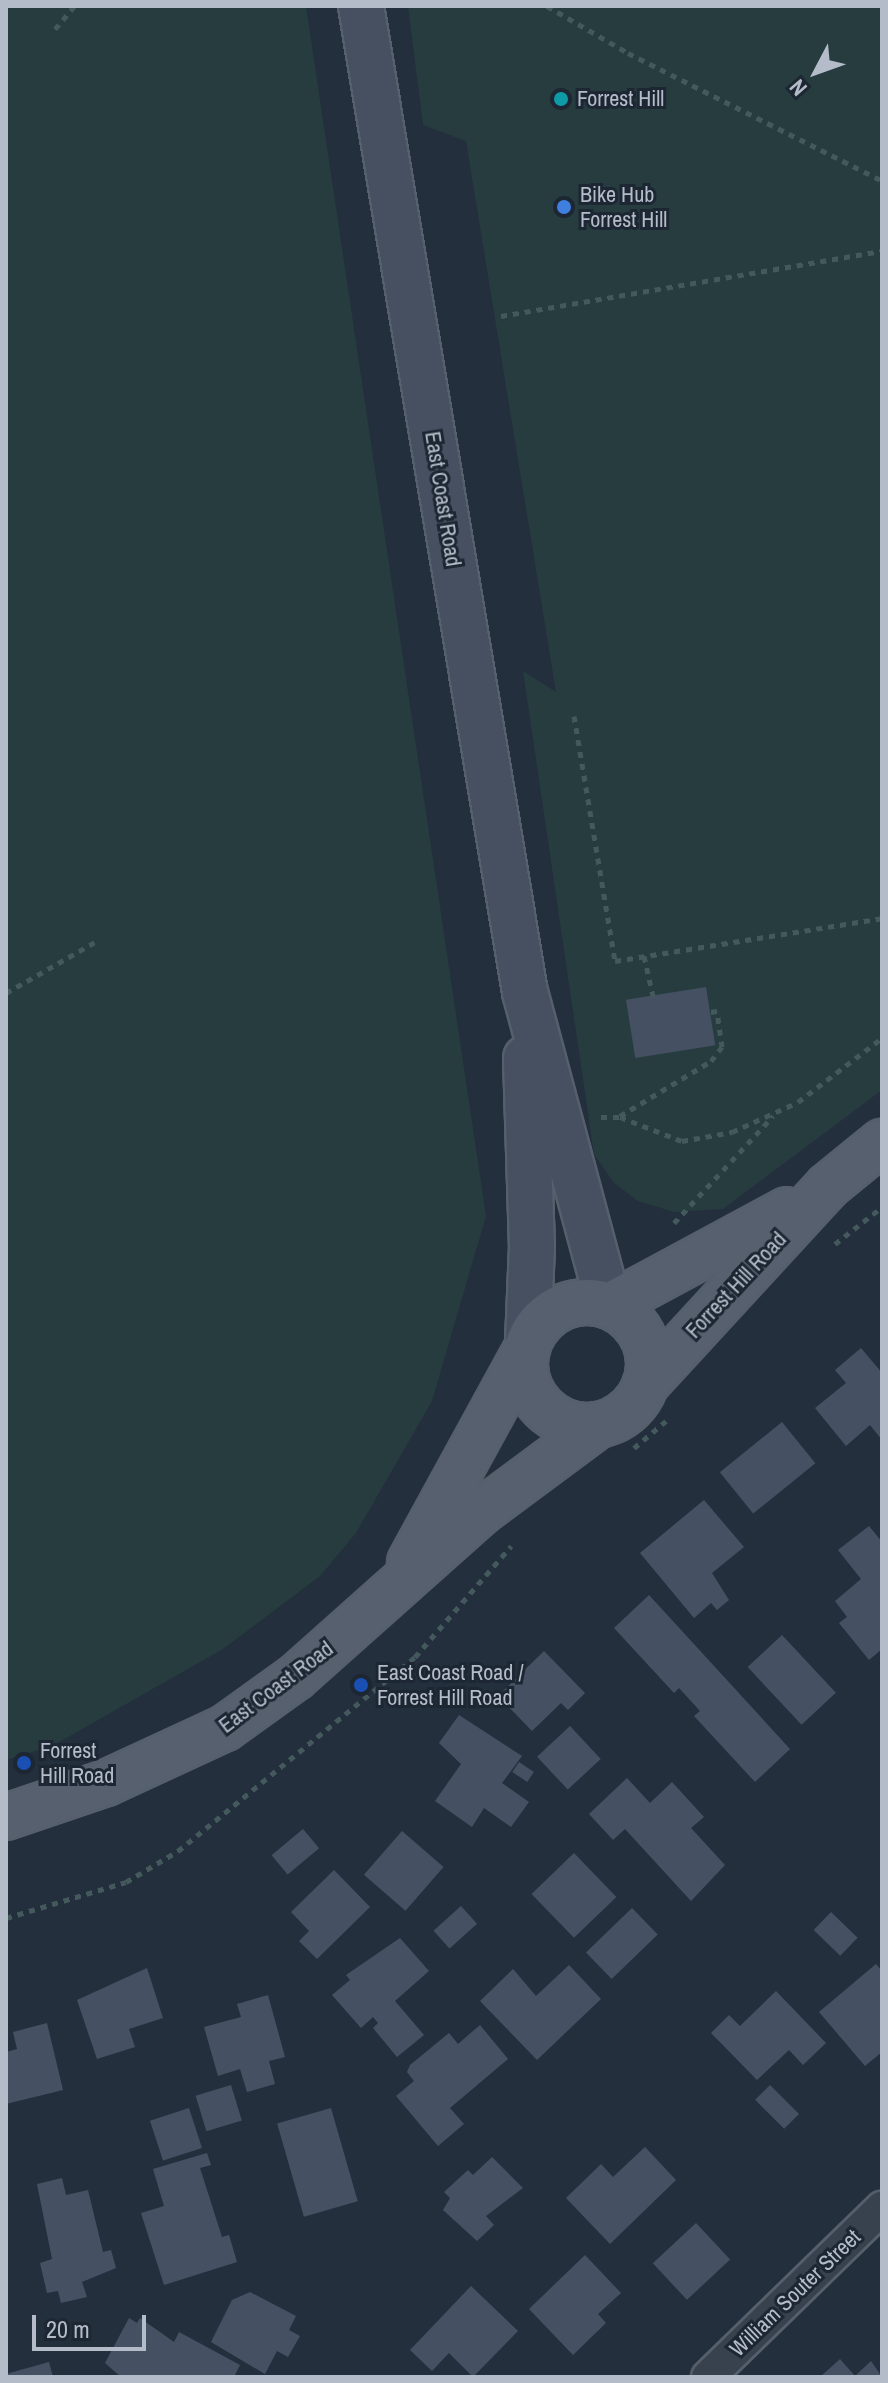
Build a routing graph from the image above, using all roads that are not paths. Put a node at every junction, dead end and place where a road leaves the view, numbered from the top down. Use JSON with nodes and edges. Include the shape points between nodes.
{"nodes":[{"id":1,"x":361,"y":6,"type":"edge"},
{"id":2,"x":525,"y":992,"type":"junction"},
{"id":3,"x":882,"y":1142,"type":"edge"},
{"id":4,"x":828,"y":1186,"type":"junction"},
{"id":5,"x":609,"y":1306,"type":"junction"},
{"id":6,"x":527,"y":1345,"type":"junction"},
{"id":7,"x":645,"y":1385,"type":"junction"},
{"id":8,"x":598,"y":1425,"type":"junction"},
{"id":9,"x":397,"y":1585,"type":"junction"},
{"id":10,"x":6,"y":1817,"type":"edge"},
{"id":11,"x":882,"y":2208,"type":"edge"},
{"id":12,"x":708,"y":2377,"type":"edge"}],
"edges":[{"from":1,"to":2,"type":"main road","name":"East Coast Road"},
{"from":2,"to":5,"type":"main road","name":"East Coast Road"},
{"from":2,"to":6,"type":"main road","name":"East Coast Road","via":[[532,1246]]},
{"from":3,"to":4,"type":"main road","name":"Forrest Hill Road"},
{"from":4,"to":5,"type":"main road","name":"Forrest Hill Road","via":[[692,1266]]},
{"from":4,"to":7,"type":"main road","name":"Forrest Hill Road"},
{"from":5,"to":6,"type":"main road","via":[[569,1304],[537,1325]]},
{"from":5,"to":7,"type":"main road","via":[[626,1315],[647,1347]]},
{"from":6,"to":8,"type":"main road","via":[[524,1369],[541,1406],[577,1425]]},
{"from":6,"to":9,"type":"main road","name":"East Coast Road"},
{"from":7,"to":8,"type":"main road","via":[[627,1412]]},
{"from":8,"to":9,"type":"main road","name":"East Coast Road","via":[[536,1468]]},
{"from":9,"to":10,"type":"main road","name":"East Coast Road","via":[[296,1677],[225,1728],[133,1773]]},
{"from":11,"to":12,"type":"street","name":"William Souter Street"}]}
